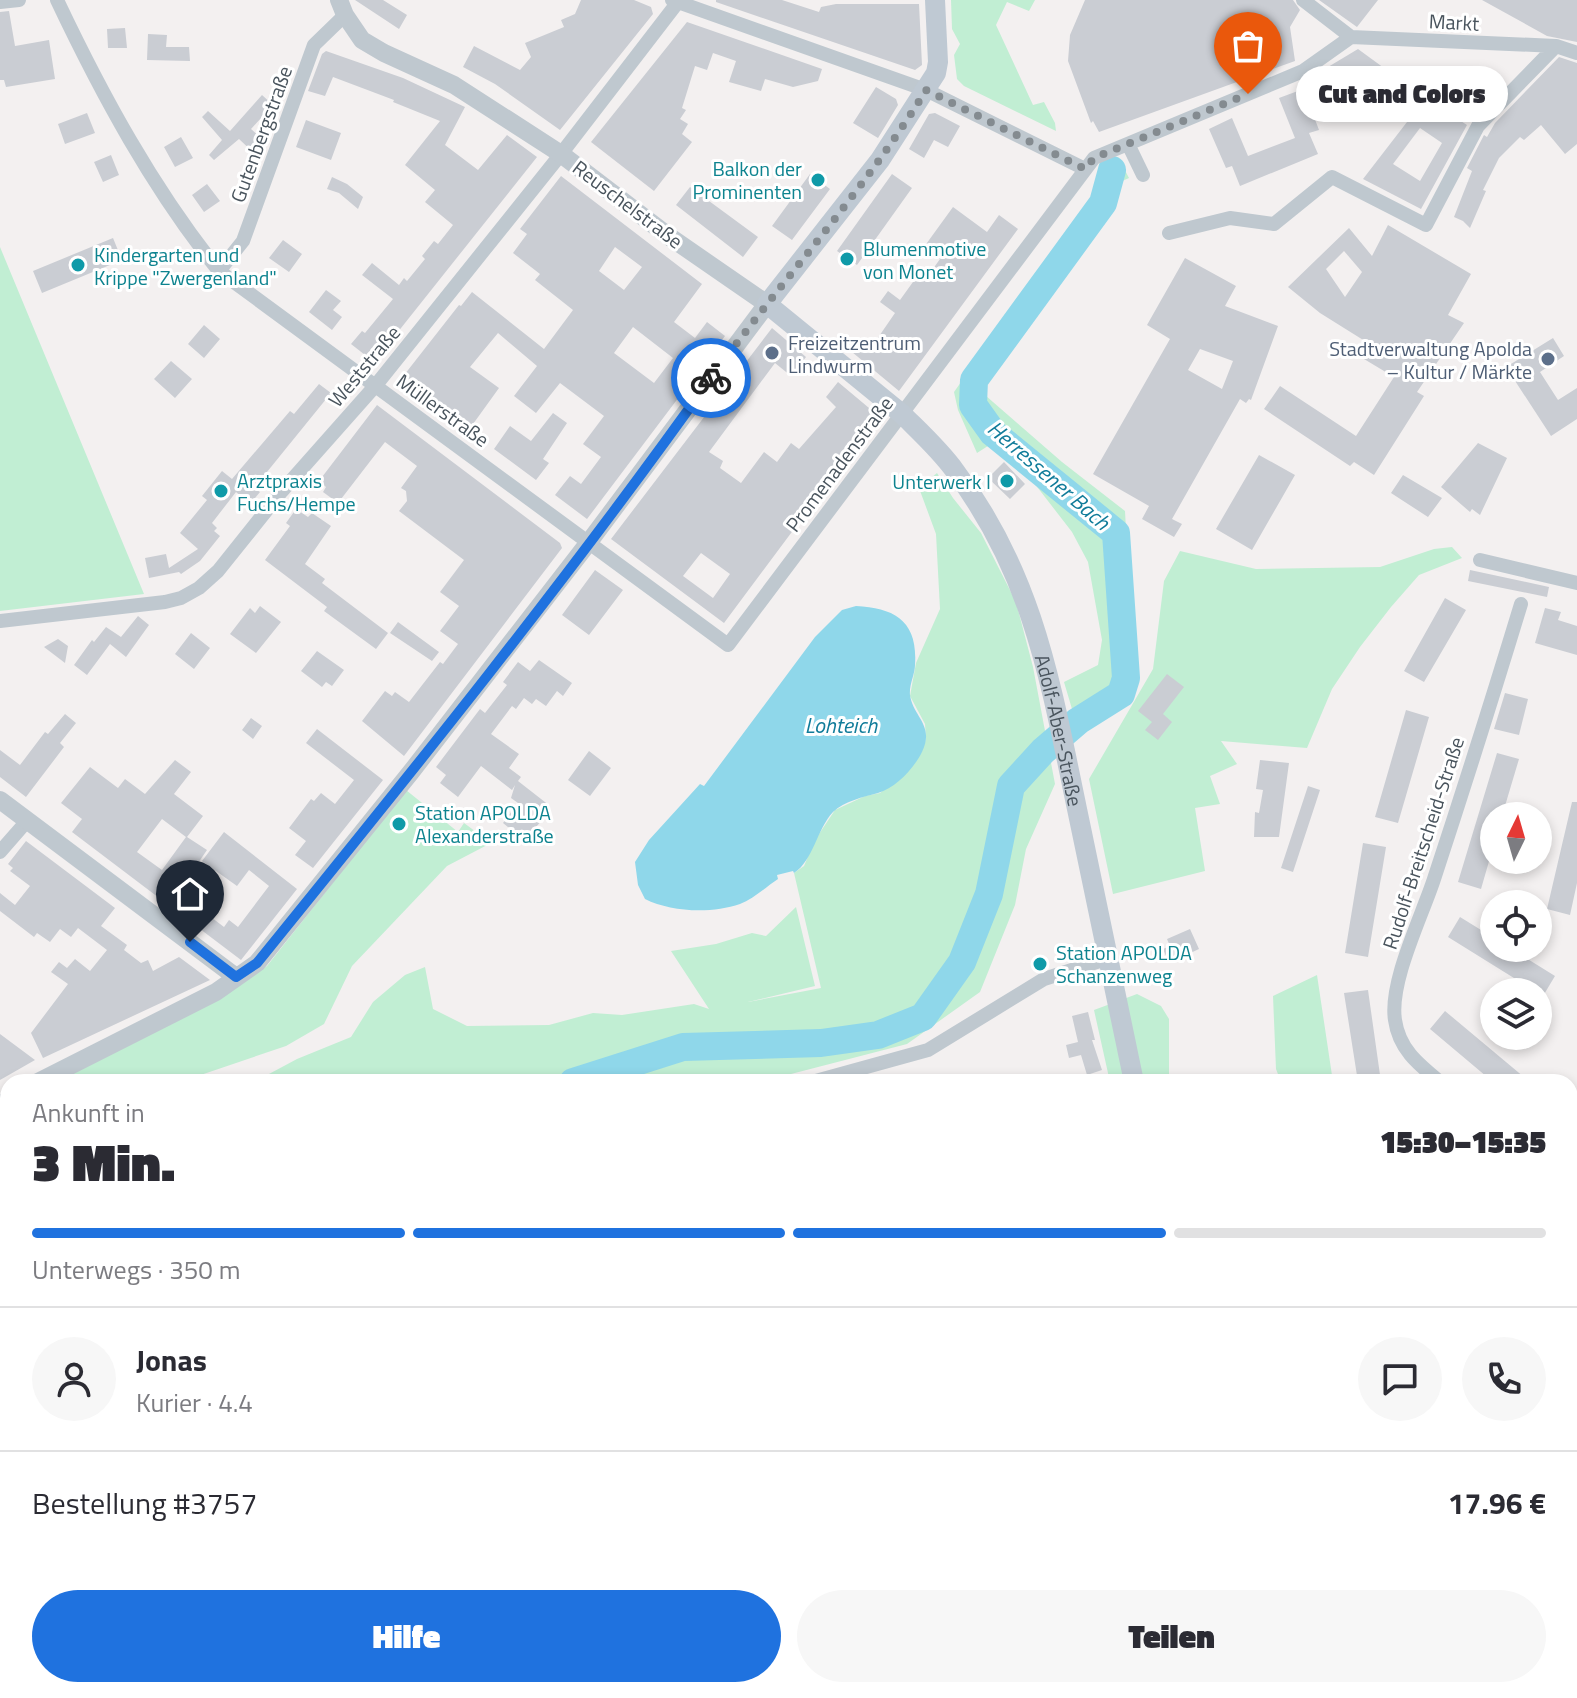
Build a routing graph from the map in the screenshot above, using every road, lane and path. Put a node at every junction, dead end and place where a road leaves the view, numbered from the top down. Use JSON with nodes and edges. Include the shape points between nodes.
{"nodes":[{"id":1,"x":19,"y":0,"type":"edge"},
{"id":2,"x":57,"y":0,"type":"edge"},
{"id":3,"x":935,"y":0,"type":"edge"},
{"id":4,"x":1303,"y":0,"type":"edge"},
{"id":5,"x":675,"y":1,"type":"edge"},
{"id":6,"x":0,"y":2,"type":"edge"},
{"id":7,"x":342,"y":7,"type":"edge"},
{"id":8,"x":1351,"y":37,"type":"junction"},
{"id":9,"x":1556,"y":46,"type":"junction"},
{"id":10,"x":1577,"y":53,"type":"edge"},
{"id":11,"x":926,"y":90,"type":"junction"},
{"id":12,"x":1128,"y":144,"type":"junction"},
{"id":13,"x":561,"y":154,"type":"junction"},
{"id":14,"x":1085,"y":169,"type":"junction"},
{"id":15,"x":1143,"y":175,"type":"dead end"},
{"id":16,"x":1169,"y":233,"type":"dead end"},
{"id":17,"x":219,"y":271,"type":"junction"},
{"id":18,"x":767,"y":304,"type":"junction"},
{"id":19,"x":376,"y":385,"type":"junction"},
{"id":20,"x":902,"y":414,"type":"junction"},
{"id":21,"x":589,"y":542,"type":"junction"},
{"id":22,"x":1480,"y":560,"type":"dead end"},
{"id":23,"x":1577,"y":583,"type":"edge"},
{"id":24,"x":1521,"y":604,"type":"dead end"},
{"id":25,"x":0,"y":621,"type":"edge"},
{"id":26,"x":0,"y":800,"type":"edge"},
{"id":27,"x":27,"y":821,"type":"junction"},
{"id":28,"x":0,"y":852,"type":"edge"},
{"id":29,"x":1109,"y":958,"type":"junction"},
{"id":30,"x":236,"y":977,"type":"junction"},
{"id":31,"x":54,"y":1074,"type":"edge"},
{"id":32,"x":841,"y":1074,"type":"edge"},
{"id":33,"x":1132,"y":1074,"type":"edge"},
{"id":34,"x":1430,"y":1074,"type":"edge"}],
"edges":[{"from":1,"to":6,"type":"street"},
{"from":2,"to":17,"type":"street","name":"Müllerstraße","via":[[124,131]]},
{"from":3,"to":11,"type":"main road","via":[[938,68]]},
{"from":4,"to":8,"type":"street"},
{"from":5,"to":11,"type":"street"},
{"from":5,"to":13,"type":"street","name":"Weststraße"},
{"from":7,"to":13,"type":"street","name":"Reuschelstraße","via":[[362,40],[454,85]]},
{"from":7,"to":17,"type":"street","name":"Gutenbergstraße","via":[[314,45],[243,241]]},
{"from":8,"to":9,"type":"street","name":"Markt"},
{"from":8,"to":12,"type":"street","via":[[1303,71]]},
{"from":9,"to":10,"type":"street","name":"Markt"},
{"from":9,"to":16,"type":"street","via":[[1478,126],[1426,225],[1332,177],[1274,224],[1230,218]]},
{"from":11,"to":14,"type":"street"},
{"from":11,"to":18,"type":"main road","via":[[880,160]]},
{"from":12,"to":14,"type":"street","via":[[1094,158]]},
{"from":12,"to":15,"type":"street"},
{"from":13,"to":18,"type":"street","name":"Reuschelstraße"},
{"from":13,"to":19,"type":"street","name":"Weststraße"},
{"from":14,"to":20,"type":"street","name":"Promenadenstraße"},
{"from":17,"to":19,"type":"street","name":"Müllerstraße"},
{"from":18,"to":20,"type":"main road","name":"Reuschelstraße"},
{"from":18,"to":21,"type":"street"},
{"from":19,"to":21,"type":"street","name":"Müllerstraße"},
{"from":19,"to":25,"type":"street","name":"Weststraße","via":[[199,588],[165,602]]},
{"from":20,"to":21,"type":"street","name":"Promenadenstraße","via":[[728,645]]},
{"from":20,"to":29,"type":"main road","name":"Adolf-Aber-Straße","via":[[954,469],[982,509],[1009,558],[1037,630]]},
{"from":21,"to":30,"type":"street","via":[[257,963]]},
{"from":22,"to":23,"type":"street"},
{"from":24,"to":34,"type":"street","name":"Rudolf-Breitscheid-Straße","via":[[1395,1000],[1401,1040],[1411,1058]]},
{"from":26,"to":27,"type":"street"},
{"from":27,"to":28,"type":"street"},
{"from":27,"to":30,"type":"street"},
{"from":29,"to":32,"type":"street","via":[[1052,975],[928,1050]]},
{"from":29,"to":33,"type":"main road","name":"Adolf-Aber-Straße"},
{"from":30,"to":31,"type":"street"}]}
